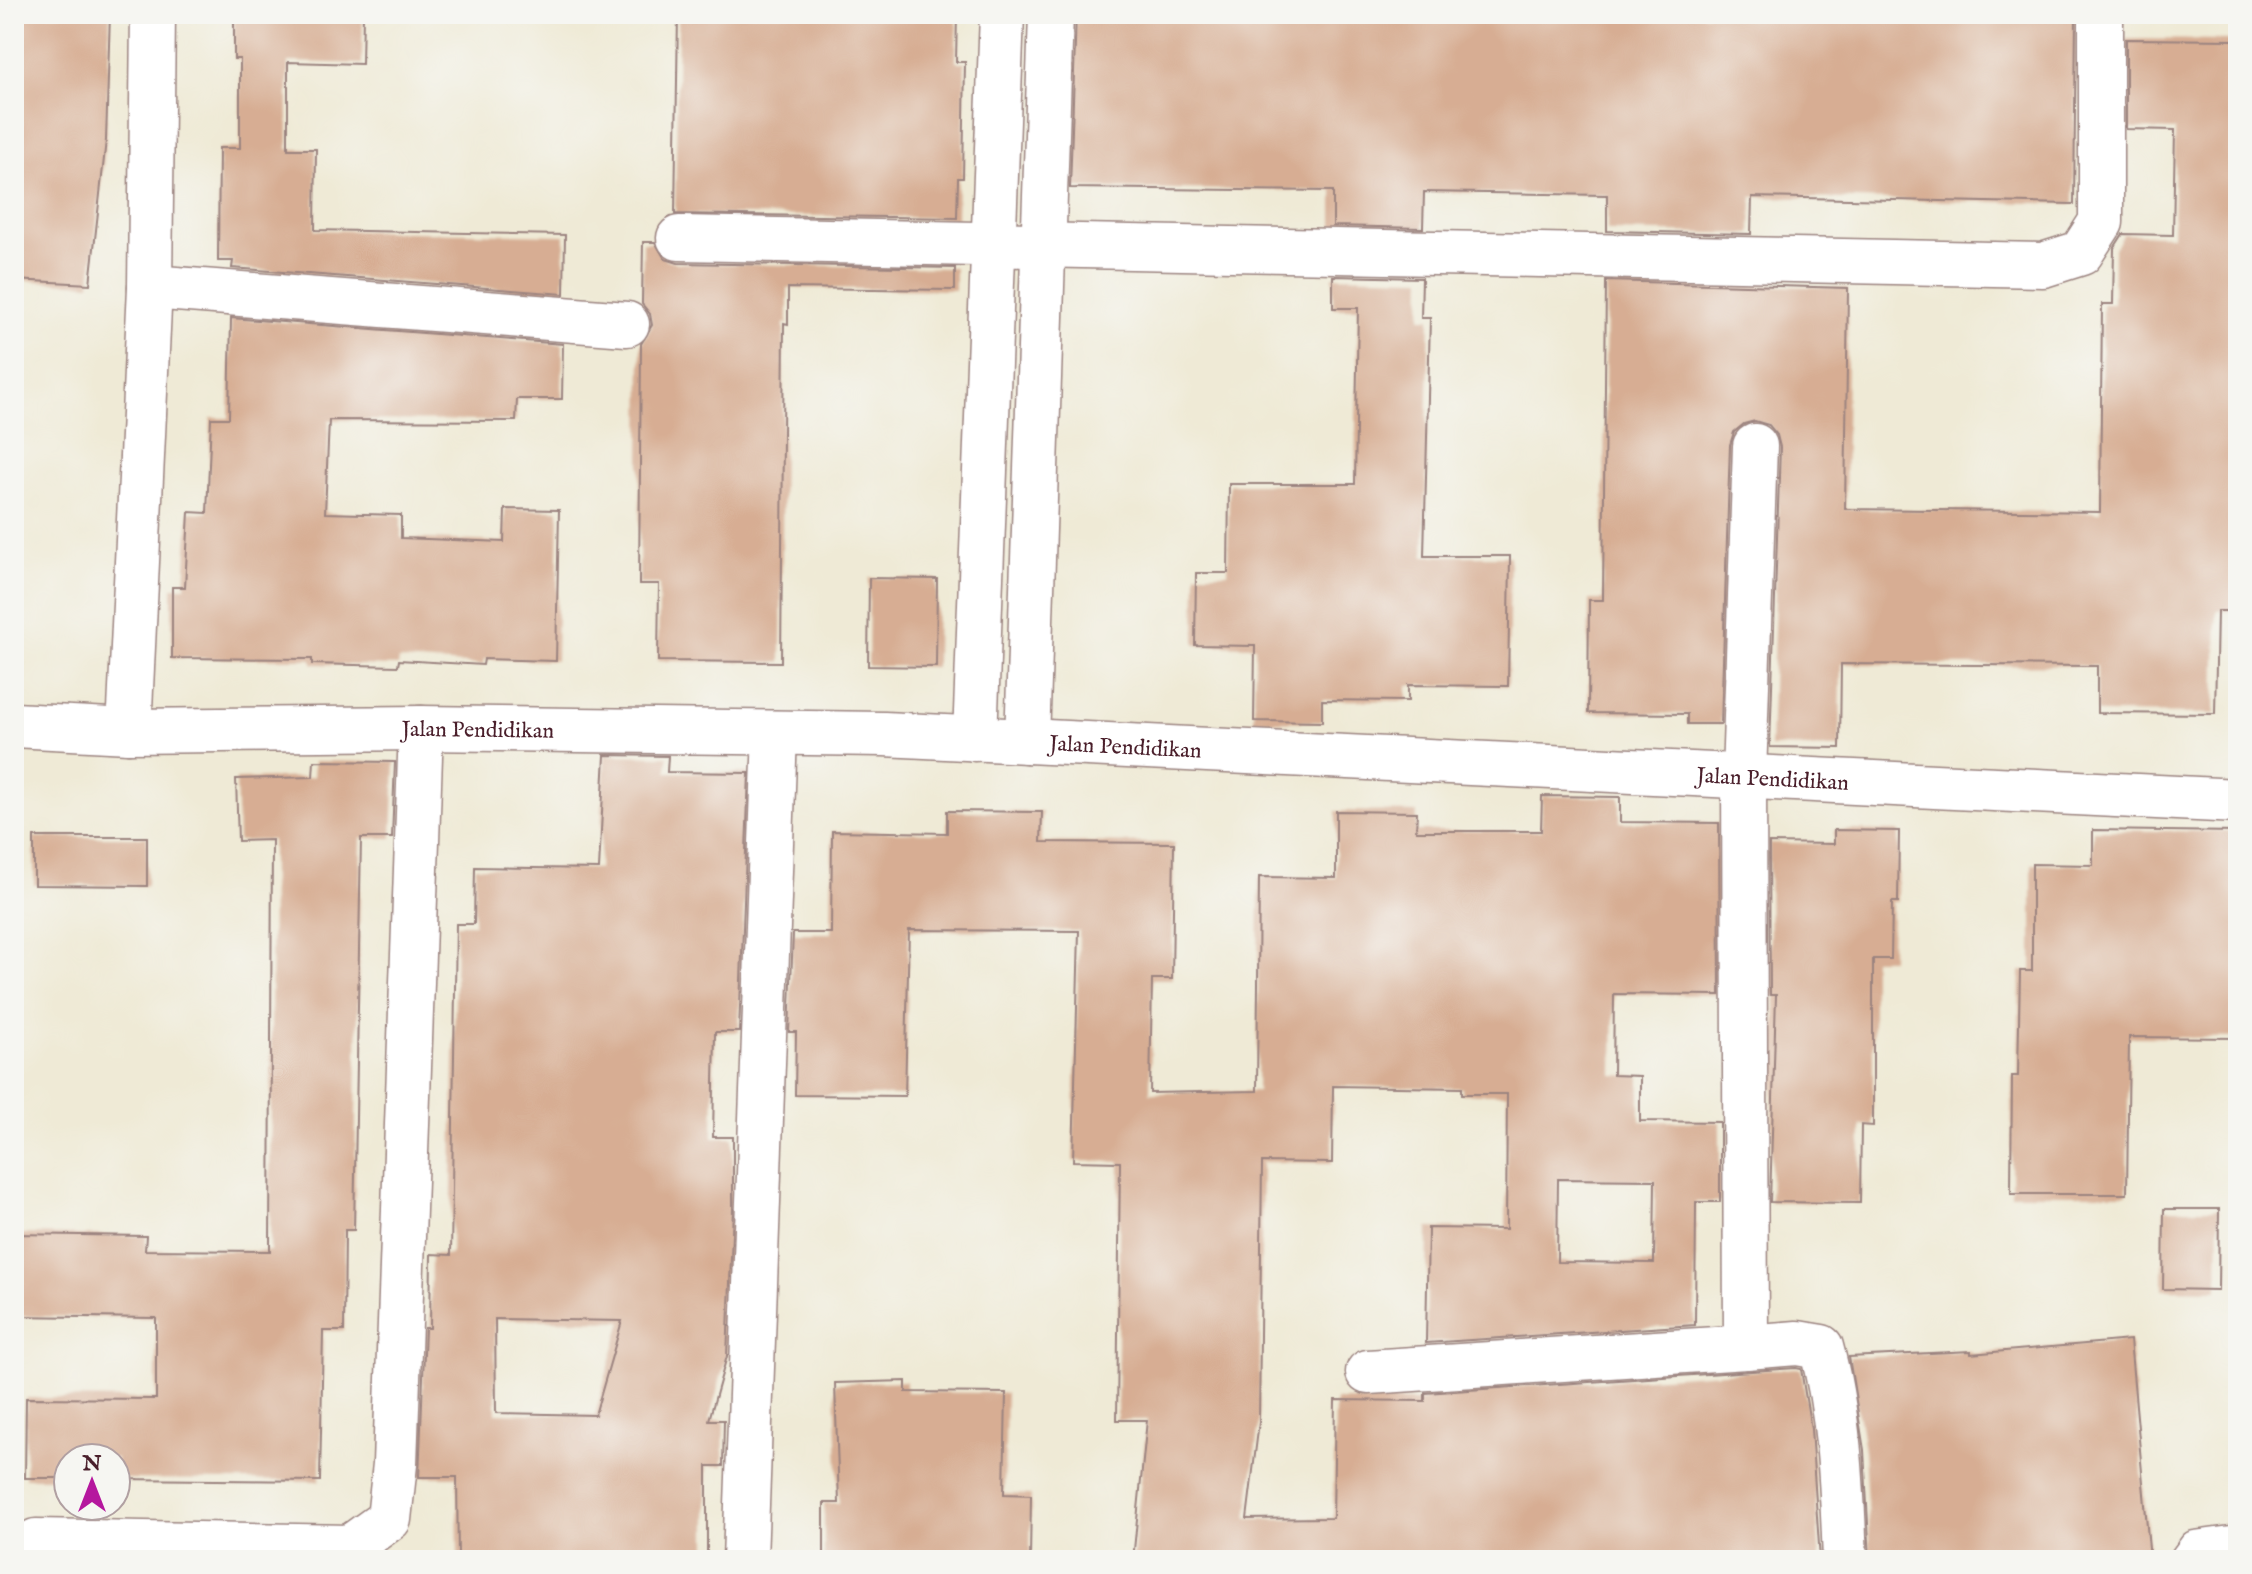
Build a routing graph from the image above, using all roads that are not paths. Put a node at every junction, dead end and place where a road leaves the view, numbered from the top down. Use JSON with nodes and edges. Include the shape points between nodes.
{"nodes":[{"id":1,"x":153,"y":14,"type":"edge"},
{"id":2,"x":1002,"y":14,"type":"edge"},
{"id":3,"x":1051,"y":14,"type":"edge"},
{"id":4,"x":2101,"y":14,"type":"edge"},
{"id":5,"x":679,"y":238,"type":"dead end"},
{"id":6,"x":992,"y":243,"type":"junction"},
{"id":7,"x":1045,"y":244,"type":"junction"},
{"id":8,"x":150,"y":287,"type":"junction"},
{"id":9,"x":627,"y":324,"type":"dead end"},
{"id":10,"x":1755,"y":446,"type":"dead end"},
{"id":11,"x":14,"y":725,"type":"edge"},
{"id":12,"x":421,"y":728,"type":"junction"},
{"id":13,"x":129,"y":731,"type":"junction"},
{"id":14,"x":775,"y":733,"type":"junction"},
{"id":15,"x":975,"y":739,"type":"junction"},
{"id":16,"x":1027,"y":741,"type":"junction"},
{"id":17,"x":1744,"y":776,"type":"junction"},
{"id":18,"x":2238,"y":801,"type":"edge"},
{"id":19,"x":1746,"y":1347,"type":"junction"},
{"id":20,"x":1368,"y":1372,"type":"dead end"},
{"id":21,"x":2238,"y":1539,"type":"edge"},
{"id":22,"x":15,"y":1560,"type":"edge"},
{"id":23,"x":745,"y":1560,"type":"edge"},
{"id":24,"x":1845,"y":1560,"type":"edge"},
{"id":25,"x":2183,"y":1560,"type":"edge"}],
"edges":[{"from":1,"to":8,"type":"street"},
{"from":2,"to":6,"type":"street"},
{"from":3,"to":7,"type":"street"},
{"from":4,"to":7,"type":"street","via":[[2101,222],[2081,253],[2043,265]]},
{"from":5,"to":6,"type":"street"},
{"from":6,"to":7,"type":"street"},
{"from":6,"to":15,"type":"street"},
{"from":7,"to":16,"type":"street"},
{"from":8,"to":9,"type":"street"},
{"from":8,"to":13,"type":"street"},
{"from":10,"to":17,"type":"street"},
{"from":11,"to":13,"type":"street","name":"Jalan Pendidikan"},
{"from":12,"to":13,"type":"street","name":"Jalan Pendidikan"},
{"from":12,"to":14,"type":"street","name":"Jalan Pendidikan"},
{"from":12,"to":22,"type":"street","via":[[389,1519],[350,1547],[36,1541]]},
{"from":14,"to":15,"type":"street","name":"Jalan Pendidikan"},
{"from":14,"to":23,"type":"street"},
{"from":15,"to":16,"type":"street","name":"Jalan Pendidikan"},
{"from":16,"to":17,"type":"street","name":"Jalan Pendidikan"},
{"from":17,"to":18,"type":"street","name":"Jalan Pendidikan"},
{"from":17,"to":19,"type":"street"},
{"from":19,"to":20,"type":"street"},
{"from":19,"to":24,"type":"street","via":[[1821,1347],[1831,1383],[1842,1479]]},
{"from":21,"to":25,"type":"lane","via":[[2194,1545]]}]}
